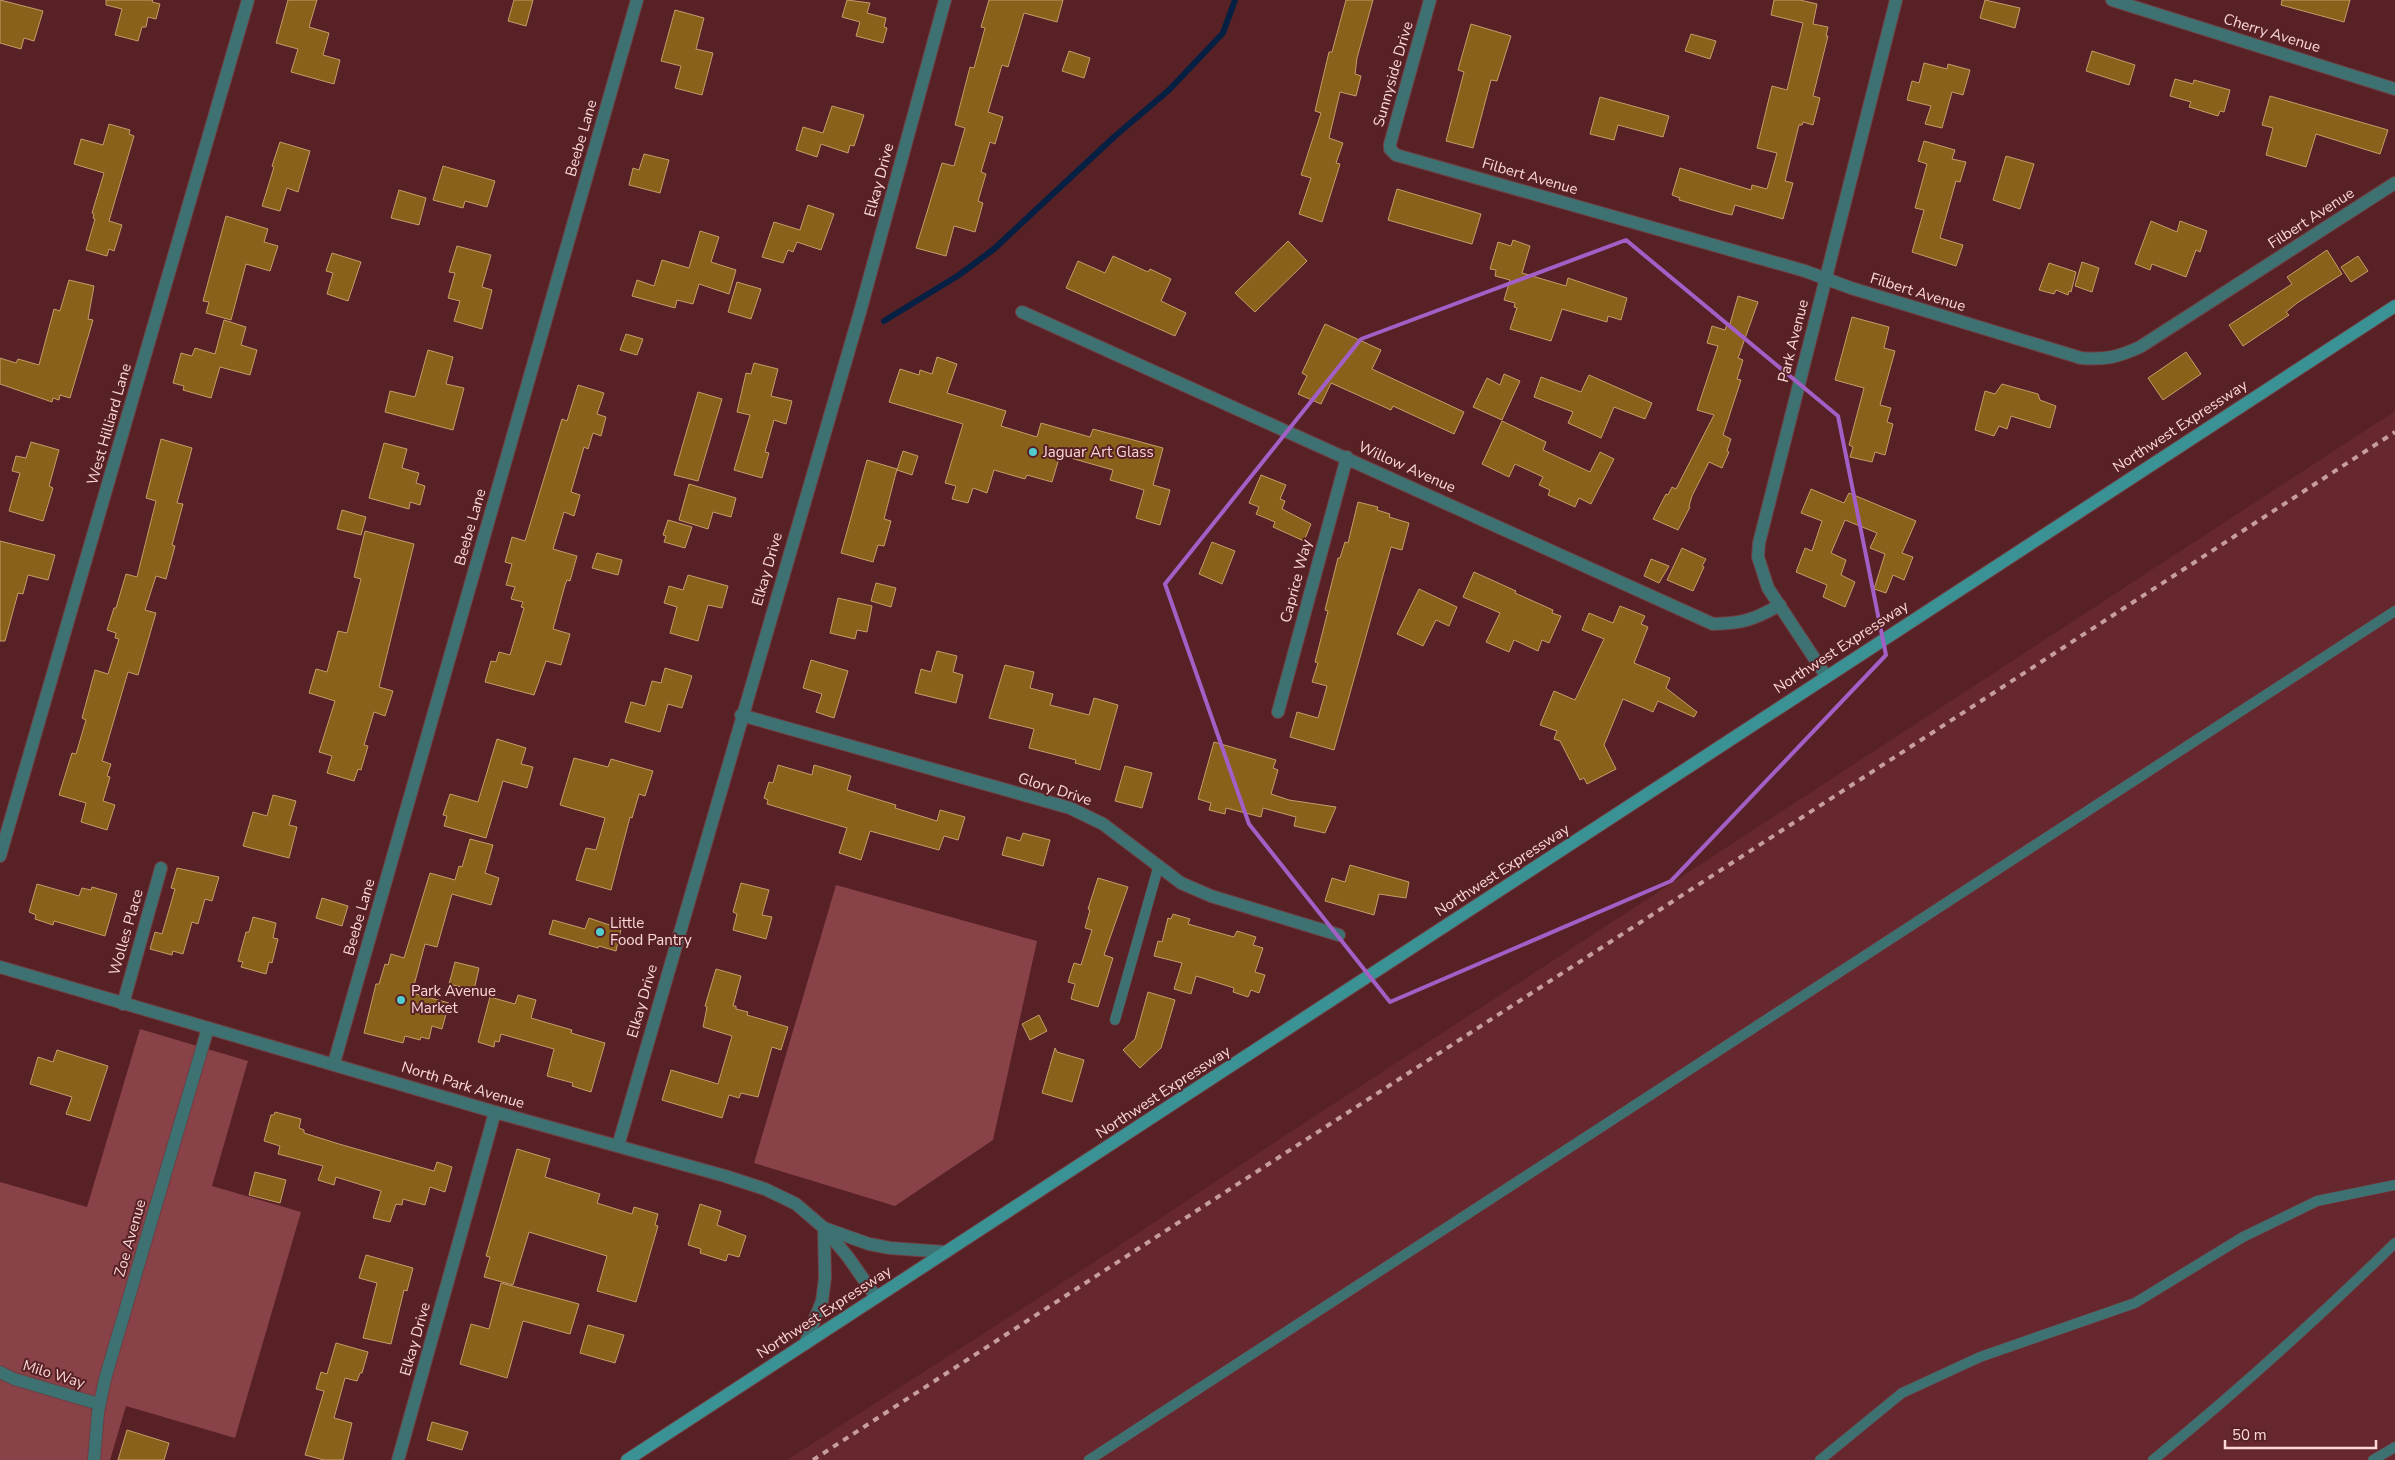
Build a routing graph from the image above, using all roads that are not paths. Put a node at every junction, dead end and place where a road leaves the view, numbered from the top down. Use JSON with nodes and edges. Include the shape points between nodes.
{"nodes":[{"id":1,"x":248,"y":0,"type":"edge"},
{"id":2,"x":637,"y":0,"type":"edge"},
{"id":3,"x":945,"y":0,"type":"edge"},
{"id":4,"x":1430,"y":0,"type":"edge"},
{"id":5,"x":1896,"y":0,"type":"edge"},
{"id":6,"x":2112,"y":0,"type":"edge"},
{"id":7,"x":2395,"y":89,"type":"edge"},
{"id":8,"x":1396,"y":155,"type":"joint"},
{"id":9,"x":2395,"y":183,"type":"edge"},
{"id":10,"x":1825,"y":279,"type":"junction"},
{"id":11,"x":2395,"y":306,"type":"edge"},
{"id":12,"x":1022,"y":312,"type":"dead end"},
{"id":13,"x":1346,"y":457,"type":"junction"},
{"id":14,"x":1780,"y":605,"type":"junction"},
{"id":15,"x":2395,"y":611,"type":"edge"},
{"id":16,"x":1826,"y":676,"type":"junction"},
{"id":17,"x":1278,"y":712,"type":"dead end"},
{"id":18,"x":741,"y":715,"type":"junction"},
{"id":19,"x":0,"y":856,"type":"edge"},
{"id":20,"x":161,"y":868,"type":"dead end"},
{"id":21,"x":1158,"y":868,"type":"junction"},
{"id":22,"x":1340,"y":935,"type":"dead end"},
{"id":23,"x":0,"y":967,"type":"edge"},
{"id":24,"x":123,"y":1004,"type":"junction"},
{"id":25,"x":1115,"y":1020,"type":"dead end"},
{"id":26,"x":208,"y":1028,"type":"junction"},
{"id":27,"x":334,"y":1063,"type":"junction"},
{"id":28,"x":495,"y":1112,"type":"junction"},
{"id":29,"x":618,"y":1146,"type":"junction"},
{"id":30,"x":2395,"y":1185,"type":"edge"},
{"id":31,"x":824,"y":1228,"type":"junction"},
{"id":32,"x":2395,"y":1242,"type":"edge"},
{"id":33,"x":946,"y":1252,"type":"junction"},
{"id":34,"x":876,"y":1298,"type":"junction"},
{"id":35,"x":805,"y":1344,"type":"junction"},
{"id":36,"x":0,"y":1372,"type":"edge"},
{"id":37,"x":100,"y":1404,"type":"junction"},
{"id":38,"x":2395,"y":1447,"type":"edge"},
{"id":39,"x":94,"y":1460,"type":"edge"},
{"id":40,"x":398,"y":1460,"type":"edge"},
{"id":41,"x":626,"y":1460,"type":"edge"},
{"id":42,"x":1089,"y":1460,"type":"edge"},
{"id":43,"x":1820,"y":1460,"type":"edge"},
{"id":44,"x":2153,"y":1460,"type":"edge"},
{"id":45,"x":2373,"y":1460,"type":"edge"}],
"edges":[{"from":1,"to":19,"type":"street","name":"West Hilliard Lane"},
{"from":2,"to":27,"type":"street","name":"Beebe Lane"},
{"from":3,"to":18,"type":"street","name":"Elkay Drive","via":[[860,312]]},
{"from":4,"to":8,"type":"street","name":"Sunnyside Drive","via":[[1390,144]]},
{"from":5,"to":10,"type":"street","name":"Park Avenue"},
{"from":6,"to":7,"type":"street","name":"Cherry Avenue"},
{"from":8,"to":10,"type":"street","name":"Filbert Avenue"},
{"from":9,"to":10,"type":"street","name":"Filbert Avenue","via":[[2140,347],[2102,360],[2081,358]]},
{"from":10,"to":14,"type":"street","name":"Park Avenue","via":[[1759,543],[1758,557],[1763,578]]},
{"from":11,"to":16,"type":"main road","name":"Northwest Expressway"},
{"from":12,"to":13,"type":"street","name":"Willow Avenue"},
{"from":13,"to":14,"type":"street","name":"Willow Avenue","via":[[1713,624],[1755,620]]},
{"from":13,"to":17,"type":"street","name":"Caprice Way"},
{"from":14,"to":16,"type":"street","name":"Park Avenue"},
{"from":15,"to":42,"type":"lane"},
{"from":16,"to":33,"type":"main road","name":"Northwest Expressway"},
{"from":18,"to":21,"type":"street","name":"Glory Drive","via":[[1070,808],[1103,824]]},
{"from":18,"to":29,"type":"street","name":"Elkay Drive"},
{"from":20,"to":24,"type":"street","name":"Wolles Place"},
{"from":21,"to":22,"type":"street","name":"Glory Drive","via":[[1181,884],[1210,896]]},
{"from":21,"to":25,"type":"lane"},
{"from":23,"to":24,"type":"street","name":"North Park Avenue"},
{"from":24,"to":26,"type":"street","name":"North Park Avenue"},
{"from":26,"to":27,"type":"street","name":"North Park Avenue"},
{"from":26,"to":37,"type":"street","name":"Zoe Avenue"},
{"from":27,"to":28,"type":"street","name":"North Park Avenue"},
{"from":28,"to":29,"type":"street","name":"North Park Avenue"},
{"from":28,"to":40,"type":"street","name":"Elkay Drive"},
{"from":29,"to":31,"type":"street","name":"North Park Avenue","via":[[783,1196]]},
{"from":30,"to":43,"type":"lane","via":[[2317,1201],[2243,1237],[2135,1303],[1980,1358],[1902,1393]]},
{"from":31,"to":33,"type":"street","via":[[883,1247]]},
{"from":31,"to":34,"type":"street","name":"North Park Avenue"},
{"from":31,"to":35,"type":"street","via":[[822,1301]]},
{"from":32,"to":44,"type":"lane","via":[[2343,1294]]},
{"from":33,"to":34,"type":"main road","name":"Northwest Expressway"},
{"from":34,"to":35,"type":"main road","name":"Northwest Expressway"},
{"from":35,"to":41,"type":"main road","name":"Northwest Expressway"},
{"from":36,"to":37,"type":"street","name":"Milo Way"},
{"from":37,"to":39,"type":"street","name":"Zoe Avenue"},
{"from":38,"to":45,"type":"lane"}]}
